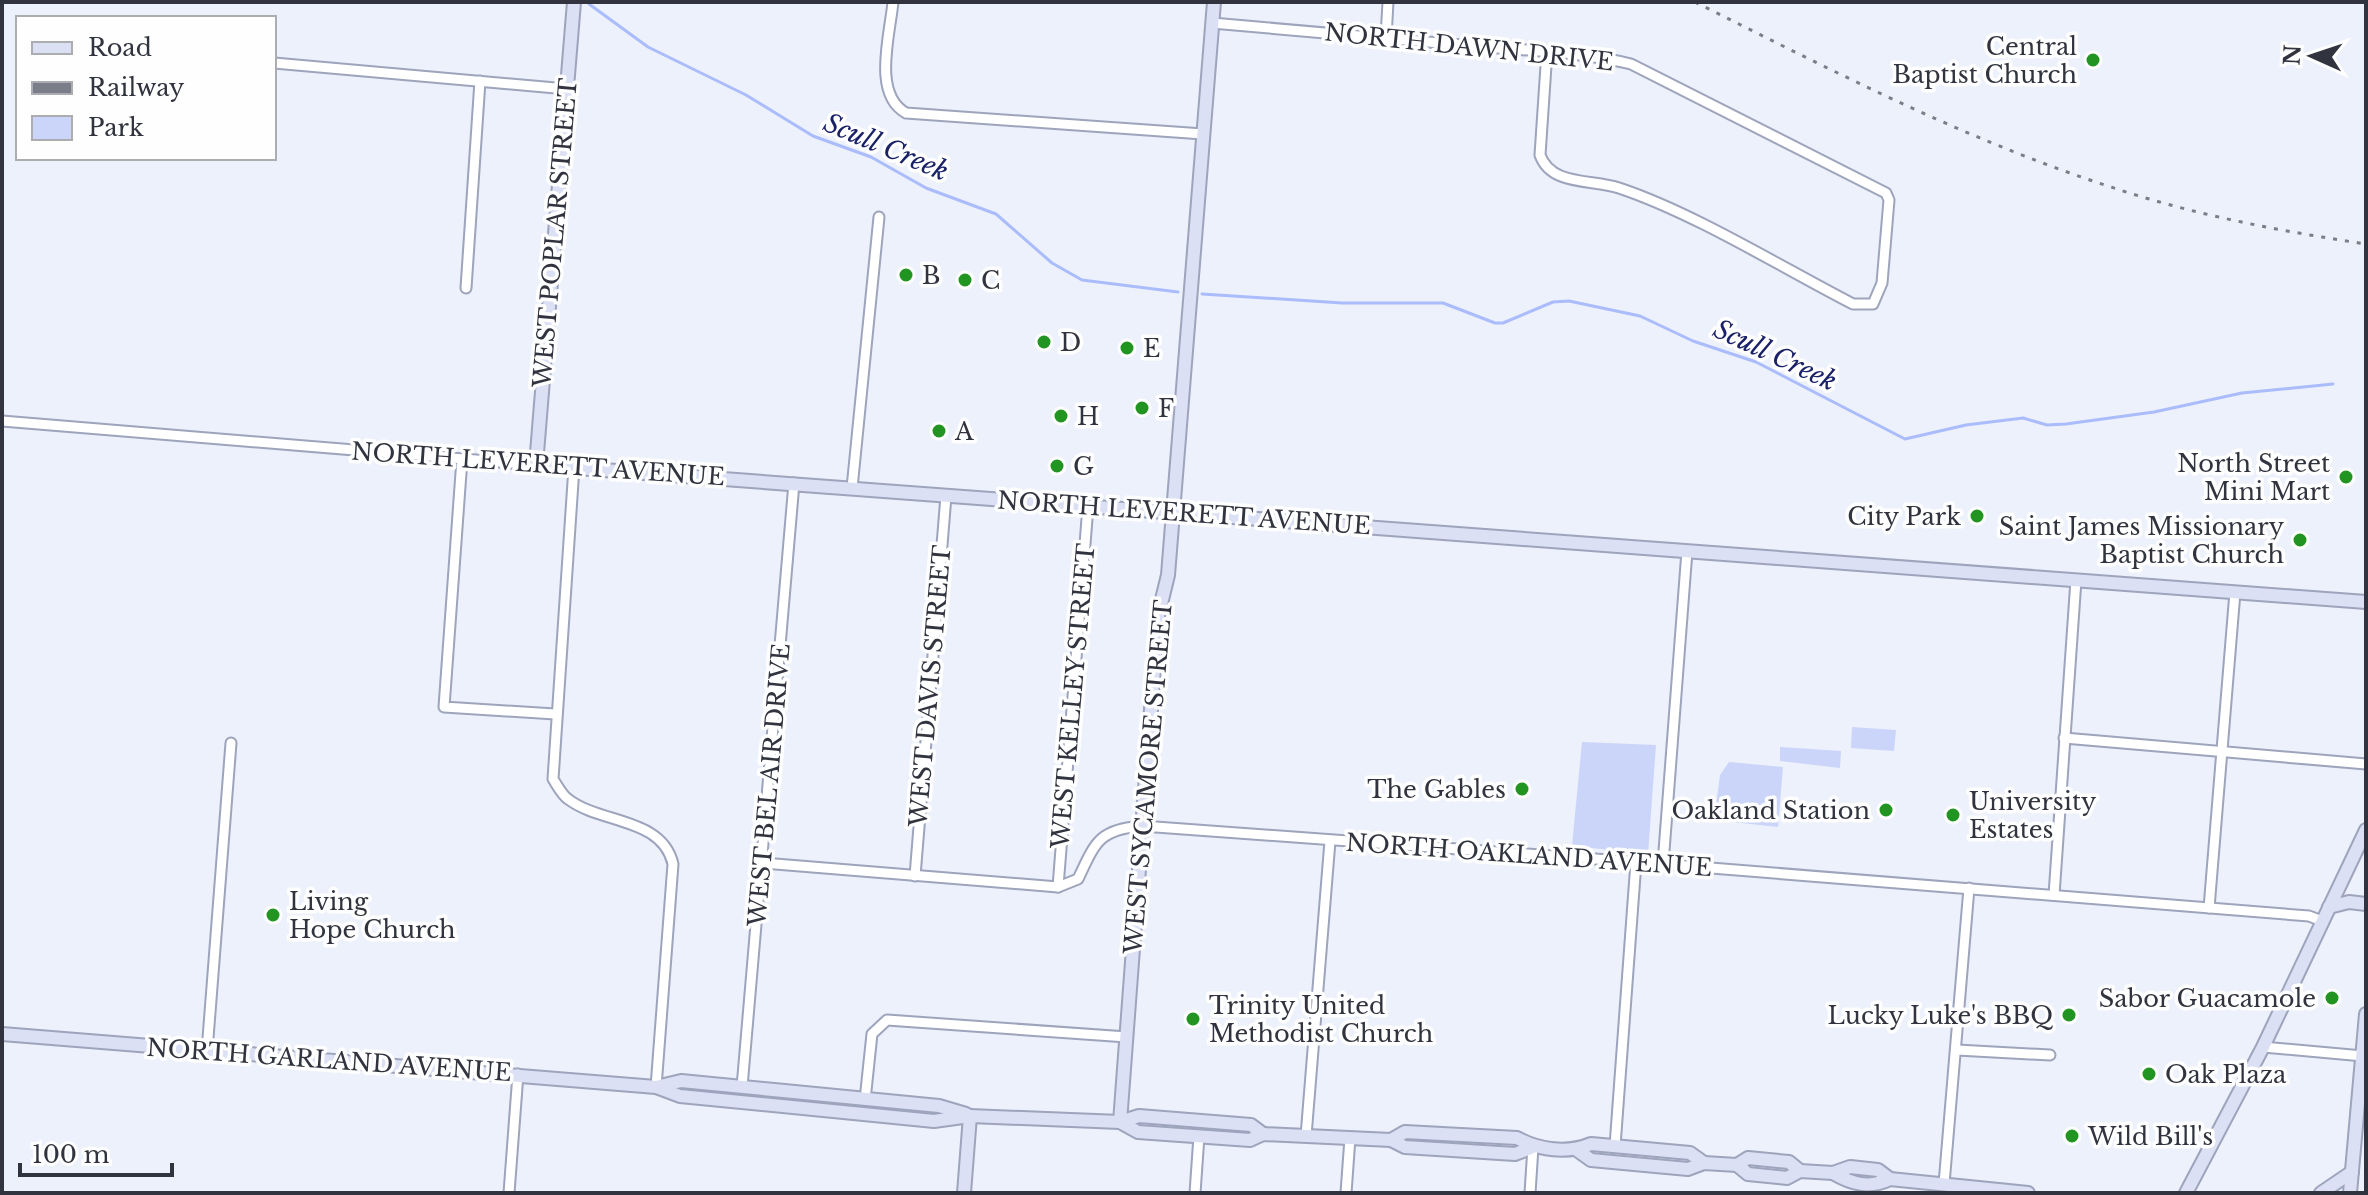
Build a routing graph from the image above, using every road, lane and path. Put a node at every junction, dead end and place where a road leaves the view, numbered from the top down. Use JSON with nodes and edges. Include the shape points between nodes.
{"nodes":[{"id":1,"x":574,"y":2,"type":"edge"},
{"id":2,"x":893,"y":2,"type":"edge"},
{"id":3,"x":1214,"y":2,"type":"edge"},
{"id":4,"x":1388,"y":2,"type":"edge"},
{"id":5,"x":1212,"y":23,"type":"junction"},
{"id":6,"x":1386,"y":38,"type":"junction"},
{"id":7,"x":1547,"y":51,"type":"junction"},
{"id":8,"x":276,"y":63,"type":"edge"},
{"id":9,"x":480,"y":81,"type":"junction"},
{"id":10,"x":567,"y":89,"type":"junction"},
{"id":11,"x":1203,"y":134,"type":"junction"},
{"id":12,"x":879,"y":217,"type":"dead end"},
{"id":13,"x":466,"y":288,"type":"dead end"},
{"id":14,"x":2,"y":421,"type":"edge"},
{"id":15,"x":462,"y":459,"type":"junction"},
{"id":16,"x":536,"y":465,"type":"junction"},
{"id":17,"x":574,"y":467,"type":"junction"},
{"id":18,"x":794,"y":483,"type":"junction"},
{"id":19,"x":852,"y":488,"type":"junction"},
{"id":20,"x":946,"y":496,"type":"junction"},
{"id":21,"x":1088,"y":506,"type":"junction"},
{"id":22,"x":1173,"y":512,"type":"junction"},
{"id":23,"x":1687,"y":551,"type":"junction"},
{"id":24,"x":2076,"y":580,"type":"junction"},
{"id":25,"x":2235,"y":592,"type":"junction"},
{"id":26,"x":2366,"y":602,"type":"edge"},
{"id":27,"x":555,"y":714,"type":"junction"},
{"id":28,"x":2064,"y":738,"type":"junction"},
{"id":29,"x":231,"y":743,"type":"dead end"},
{"id":30,"x":2222,"y":753,"type":"junction"},
{"id":31,"x":2366,"y":764,"type":"edge"},
{"id":32,"x":1142,"y":826,"type":"junction"},
{"id":33,"x":2366,"y":830,"type":"edge"},
{"id":34,"x":1330,"y":841,"type":"junction"},
{"id":35,"x":1636,"y":862,"type":"junction"},
{"id":36,"x":763,"y":863,"type":"junction"},
{"id":37,"x":1663,"y":864,"type":"junction"},
{"id":38,"x":915,"y":876,"type":"junction"},
{"id":39,"x":1058,"y":887,"type":"junction"},
{"id":40,"x":1969,"y":888,"type":"junction"},
{"id":41,"x":2054,"y":895,"type":"junction"},
{"id":42,"x":2366,"y":904,"type":"edge"},
{"id":43,"x":2329,"y":907,"type":"junction"},
{"id":44,"x":2209,"y":908,"type":"junction"},
{"id":45,"x":2322,"y":921,"type":"junction"},
{"id":46,"x":2366,"y":1014,"type":"edge"},
{"id":47,"x":2,"y":1034,"type":"edge"},
{"id":48,"x":1127,"y":1037,"type":"junction"},
{"id":49,"x":2263,"y":1047,"type":"junction"},
{"id":50,"x":1957,"y":1050,"type":"junction"},
{"id":51,"x":207,"y":1051,"type":"junction"},
{"id":52,"x":2050,"y":1055,"type":"dead end"},
{"id":53,"x":2363,"y":1056,"type":"junction"},
{"id":54,"x":518,"y":1074,"type":"junction"},
{"id":55,"x":656,"y":1087,"type":"junction"},
{"id":56,"x":742,"y":1087,"type":"junction"},
{"id":57,"x":865,"y":1100,"type":"junction"},
{"id":58,"x":970,"y":1116,"type":"junction"},
{"id":59,"x":1120,"y":1122,"type":"junction"},
{"id":60,"x":1263,"y":1134,"type":"junction"},
{"id":61,"x":1199,"y":1136,"type":"junction"},
{"id":62,"x":1306,"y":1136,"type":"junction"},
{"id":63,"x":1350,"y":1138,"type":"junction"},
{"id":64,"x":1615,"y":1146,"type":"junction"},
{"id":65,"x":1533,"y":1147,"type":"junction"},
{"id":66,"x":1577,"y":1150,"type":"junction"},
{"id":67,"x":2354,"y":1150,"type":"junction"},
{"id":68,"x":1704,"y":1163,"type":"junction"},
{"id":69,"x":2366,"y":1164,"type":"edge"},
{"id":70,"x":2352,"y":1172,"type":"junction"},
{"id":71,"x":1944,"y":1188,"type":"edge"},
{"id":72,"x":509,"y":1193,"type":"edge"},
{"id":73,"x":964,"y":1193,"type":"edge"},
{"id":74,"x":1195,"y":1193,"type":"edge"},
{"id":75,"x":1346,"y":1193,"type":"edge"},
{"id":76,"x":1530,"y":1193,"type":"edge"},
{"id":77,"x":2028,"y":1193,"type":"edge"},
{"id":78,"x":2186,"y":1193,"type":"edge"},
{"id":79,"x":2321,"y":1193,"type":"edge"},
{"id":80,"x":2350,"y":1193,"type":"edge"}],
"edges":[{"from":1,"to":10,"type":"street","name":"WEST POPLAR STREET"},
{"from":2,"to":11,"type":"street","via":[[886,81],[889,99],[906,113]]},
{"from":3,"to":5,"type":"street","name":"WEST SYCAMORE STREET"},
{"from":4,"to":6,"type":"street"},
{"from":5,"to":6,"type":"street","name":"NORTH DAWN DRIVE"},
{"from":5,"to":11,"type":"street","name":"WEST SYCAMORE STREET"},
{"from":6,"to":7,"type":"street","name":"NORTH DAWN DRIVE"},
{"from":7,"to":7,"type":"street","name":"NORTH DAWN DRIVE","via":[[1540,155],[1554,176],[1622,189],[1853,304],[1873,304],[1882,283],[1886,193],[1631,64]]},
{"from":8,"to":9,"type":"street"},
{"from":9,"to":10,"type":"street"},
{"from":9,"to":13,"type":"street"},
{"from":10,"to":16,"type":"street","name":"WEST POPLAR STREET"},
{"from":11,"to":22,"type":"street","name":"WEST SYCAMORE STREET"},
{"from":12,"to":19,"type":"street"},
{"from":14,"to":15,"type":"street","name":"NORTH LEVERETT AVENUE"},
{"from":15,"to":16,"type":"street","name":"NORTH LEVERETT AVENUE"},
{"from":15,"to":27,"type":"street","via":[[444,707]]},
{"from":16,"to":17,"type":"street","name":"NORTH LEVERETT AVENUE"},
{"from":17,"to":18,"type":"street","name":"NORTH LEVERETT AVENUE"},
{"from":17,"to":27,"type":"street"},
{"from":18,"to":19,"type":"street","name":"NORTH LEVERETT AVENUE"},
{"from":18,"to":36,"type":"street","name":"WEST BEL AIR DRIVE"},
{"from":19,"to":20,"type":"street","name":"NORTH LEVERETT AVENUE"},
{"from":20,"to":21,"type":"street","name":"NORTH LEVERETT AVENUE"},
{"from":20,"to":38,"type":"street","name":"WEST DAVIS STREET"},
{"from":21,"to":22,"type":"street","name":"NORTH LEVERETT AVENUE"},
{"from":21,"to":39,"type":"street","name":"WEST KELLEY STREET"},
{"from":22,"to":23,"type":"street","name":"NORTH LEVERETT AVENUE"},
{"from":22,"to":32,"type":"street","name":"WEST SYCAMORE STREET","via":[[1168,575],[1158,616]]},
{"from":23,"to":24,"type":"street","name":"NORTH LEVERETT AVENUE"},
{"from":23,"to":37,"type":"street"},
{"from":24,"to":25,"type":"street","name":"NORTH LEVERETT AVENUE"},
{"from":24,"to":28,"type":"street"},
{"from":25,"to":26,"type":"street","name":"NORTH LEVERETT AVENUE"},
{"from":25,"to":30,"type":"street"},
{"from":27,"to":55,"type":"street","via":[[553,779],[569,800],[646,831],[670,852]]},
{"from":28,"to":30,"type":"street"},
{"from":28,"to":41,"type":"street"},
{"from":29,"to":51,"type":"street"},
{"from":30,"to":31,"type":"street"},
{"from":30,"to":44,"type":"street"},
{"from":32,"to":34,"type":"street","name":"NORTH OAKLAND AVENUE"},
{"from":32,"to":39,"type":"street","name":"NORTH OAKLAND AVENUE","via":[[1106,834],[1094,845],[1078,879]]},
{"from":32,"to":48,"type":"street","name":"WEST SYCAMORE STREET"},
{"from":33,"to":43,"type":"street"},
{"from":34,"to":35,"type":"street","name":"NORTH OAKLAND AVENUE"},
{"from":34,"to":62,"type":"street"},
{"from":35,"to":37,"type":"street","name":"NORTH OAKLAND AVENUE"},
{"from":35,"to":64,"type":"street"},
{"from":36,"to":38,"type":"street"},
{"from":36,"to":56,"type":"street","name":"WEST BEL AIR DRIVE"},
{"from":37,"to":40,"type":"street","name":"NORTH OAKLAND AVENUE"},
{"from":38,"to":39,"type":"street"},
{"from":40,"to":41,"type":"street","name":"NORTH OAKLAND AVENUE"},
{"from":40,"to":50,"type":"street"},
{"from":41,"to":44,"type":"street","name":"NORTH OAKLAND AVENUE"},
{"from":42,"to":43,"type":"street"},
{"from":43,"to":45,"type":"street"},
{"from":44,"to":45,"type":"street","name":"NORTH OAKLAND AVENUE"},
{"from":45,"to":49,"type":"street"},
{"from":46,"to":53,"type":"street"},
{"from":47,"to":51,"type":"street","name":"NORTH GARLAND AVENUE"},
{"from":48,"to":57,"type":"street","via":[[887,1020],[872,1034]]},
{"from":48,"to":59,"type":"street","name":"WEST SYCAMORE STREET"},
{"from":49,"to":53,"type":"street"},
{"from":49,"to":78,"type":"street"},
{"from":50,"to":52,"type":"street"},
{"from":50,"to":71,"type":"street"},
{"from":51,"to":54,"type":"street","name":"NORTH GARLAND AVENUE"},
{"from":53,"to":67,"type":"street"},
{"from":54,"to":55,"type":"street","name":"NORTH GARLAND AVENUE"},
{"from":54,"to":72,"type":"street"},
{"from":55,"to":56,"type":"street","name":"NORTH GARLAND AVENUE","via":[[681,1081]]},
{"from":55,"to":58,"type":"street","name":"NORTH GARLAND AVENUE","via":[[680,1096],[862,1116],[938,1121]]},
{"from":56,"to":57,"type":"street","name":"NORTH GARLAND AVENUE"},
{"from":57,"to":58,"type":"street","name":"NORTH GARLAND AVENUE","via":[[939,1106]]},
{"from":58,"to":59,"type":"street","name":"NORTH GARLAND AVENUE"},
{"from":58,"to":73,"type":"street"},
{"from":59,"to":60,"type":"street","name":"NORTH GARLAND AVENUE","via":[[1139,1116],[1251,1125]]},
{"from":59,"to":61,"type":"street","name":"NORTH GARLAND AVENUE","via":[[1138,1132]]},
{"from":60,"to":61,"type":"street","name":"NORTH GARLAND AVENUE","via":[[1250,1140]]},
{"from":60,"to":62,"type":"street","name":"NORTH GARLAND AVENUE"},
{"from":61,"to":74,"type":"street"},
{"from":62,"to":63,"type":"street","name":"NORTH GARLAND AVENUE"},
{"from":63,"to":65,"type":"street","name":"NORTH GARLAND AVENUE","via":[[1515,1154]]},
{"from":63,"to":75,"type":"street"},
{"from":64,"to":66,"type":"street","name":"NORTH GARLAND AVENUE","via":[[1591,1144]]},
{"from":64,"to":68,"type":"street","name":"NORTH GARLAND AVENUE","via":[[1690,1153]]},
{"from":65,"to":66,"type":"street","name":"NORTH GARLAND AVENUE"},
{"from":65,"to":76,"type":"street"},
{"from":66,"to":68,"type":"street","name":"NORTH GARLAND AVENUE","via":[[1591,1160],[1688,1169]]},
{"from":67,"to":69,"type":"street"},
{"from":67,"to":70,"type":"street"},
{"from":68,"to":71,"type":"street","name":"NORTH GARLAND AVENUE","via":[[1787,1178],[1800,1171],[1833,1173],[1850,1167]]},
{"from":70,"to":79,"type":"street"},
{"from":70,"to":80,"type":"street"},
{"from":71,"to":77,"type":"street","name":"NORTH GARLAND AVENUE"}]}
